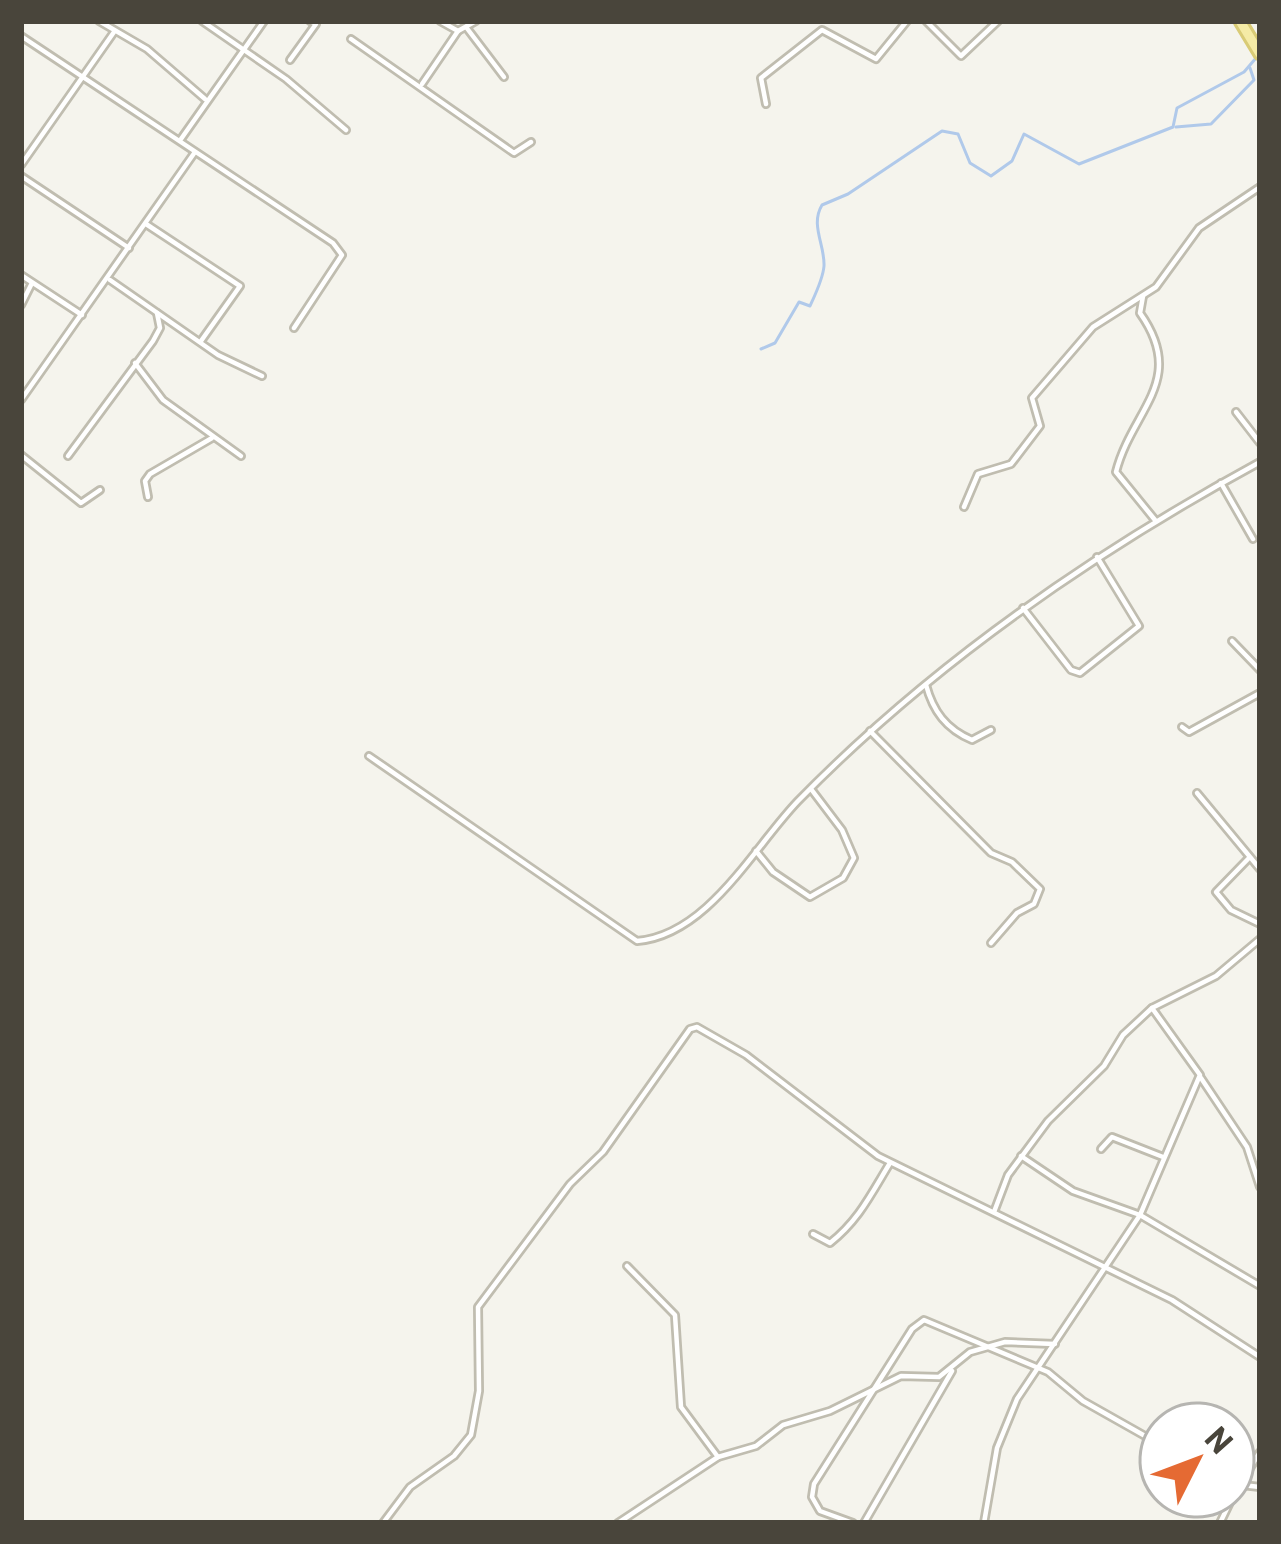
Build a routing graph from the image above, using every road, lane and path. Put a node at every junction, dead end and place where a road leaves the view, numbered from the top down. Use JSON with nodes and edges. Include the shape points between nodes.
{"nodes":[{"id":1,"x":99,"y":21,"type":"edge"},
{"id":2,"x":202,"y":21,"type":"edge"},
{"id":3,"x":264,"y":21,"type":"edge"},
{"id":4,"x":310,"y":21,"type":"edge"},
{"id":5,"x":440,"y":21,"type":"edge"},
{"id":6,"x":476,"y":21,"type":"edge"},
{"id":7,"x":907,"y":21,"type":"edge"},
{"id":8,"x":926,"y":21,"type":"edge"},
{"id":9,"x":998,"y":21,"type":"edge"},
{"id":10,"x":1240,"y":21,"type":"edge"},
{"id":11,"x":466,"y":27,"type":"junction"},
{"id":12,"x":458,"y":31,"type":"junction"},
{"id":13,"x":114,"y":32,"type":"junction"},
{"id":14,"x":21,"y":36,"type":"edge"},
{"id":15,"x":351,"y":39,"type":"dead end"},
{"id":16,"x":242,"y":50,"type":"junction"},
{"id":17,"x":1260,"y":54,"type":"edge"},
{"id":18,"x":290,"y":60,"type":"dead end"},
{"id":19,"x":82,"y":75,"type":"junction"},
{"id":20,"x":504,"y":77,"type":"dead end"},
{"id":21,"x":422,"y":84,"type":"junction"},
{"id":22,"x":207,"y":100,"type":"junction"},
{"id":23,"x":766,"y":104,"type":"dead end"},
{"id":24,"x":346,"y":130,"type":"dead end"},
{"id":25,"x":180,"y":141,"type":"junction"},
{"id":26,"x":531,"y":142,"type":"dead end"},
{"id":27,"x":196,"y":152,"type":"junction"},
{"id":28,"x":21,"y":165,"type":"edge"},
{"id":29,"x":21,"y":176,"type":"edge"},
{"id":30,"x":1260,"y":187,"type":"edge"},
{"id":31,"x":146,"y":224,"type":"junction"},
{"id":32,"x":128,"y":248,"type":"junction"},
{"id":33,"x":21,"y":275,"type":"edge"},
{"id":34,"x":108,"y":278,"type":"junction"},
{"id":35,"x":32,"y":283,"type":"junction"},
{"id":36,"x":1143,"y":296,"type":"junction"},
{"id":37,"x":21,"y":305,"type":"edge"},
{"id":38,"x":157,"y":313,"type":"junction"},
{"id":39,"x":82,"y":315,"type":"junction"},
{"id":40,"x":293,"y":328,"type":"dead end"},
{"id":41,"x":202,"y":341,"type":"junction"},
{"id":42,"x":136,"y":363,"type":"junction"},
{"id":43,"x":262,"y":376,"type":"dead end"},
{"id":44,"x":21,"y":400,"type":"edge"},
{"id":45,"x":1236,"y":412,"type":"dead end"},
{"id":46,"x":215,"y":436,"type":"junction"},
{"id":47,"x":1260,"y":443,"type":"edge"},
{"id":48,"x":21,"y":454,"type":"edge"},
{"id":49,"x":68,"y":456,"type":"dead end"},
{"id":50,"x":241,"y":456,"type":"dead end"},
{"id":51,"x":1260,"y":462,"type":"edge"},
{"id":52,"x":1221,"y":483,"type":"junction"},
{"id":53,"x":100,"y":490,"type":"dead end"},
{"id":54,"x":148,"y":496,"type":"dead end"},
{"id":55,"x":964,"y":507,"type":"dead end"},
{"id":56,"x":1155,"y":520,"type":"junction"},
{"id":57,"x":1253,"y":539,"type":"dead end"},
{"id":58,"x":1097,"y":557,"type":"junction"},
{"id":59,"x":1023,"y":608,"type":"junction"},
{"id":60,"x":1232,"y":641,"type":"dead end"},
{"id":61,"x":1260,"y":670,"type":"edge"},
{"id":62,"x":926,"y":685,"type":"junction"},
{"id":63,"x":1260,"y":693,"type":"edge"},
{"id":64,"x":1182,"y":728,"type":"dead end"},
{"id":65,"x":991,"y":730,"type":"dead end"},
{"id":66,"x":870,"y":731,"type":"junction"},
{"id":67,"x":369,"y":756,"type":"dead end"},
{"id":68,"x":811,"y":788,"type":"junction"},
{"id":69,"x":1197,"y":793,"type":"dead end"},
{"id":70,"x":756,"y":851,"type":"junction"},
{"id":71,"x":1249,"y":859,"type":"junction"},
{"id":72,"x":1260,"y":869,"type":"edge"},
{"id":73,"x":1260,"y":924,"type":"edge"},
{"id":74,"x":1260,"y":939,"type":"edge"},
{"id":75,"x":991,"y":943,"type":"dead end"},
{"id":76,"x":1151,"y":1008,"type":"junction"},
{"id":77,"x":1200,"y":1075,"type":"junction"},
{"id":78,"x":1101,"y":1149,"type":"dead end"},
{"id":79,"x":1021,"y":1156,"type":"junction"},
{"id":80,"x":1165,"y":1159,"type":"junction"},
{"id":81,"x":891,"y":1162,"type":"junction"},
{"id":82,"x":1260,"y":1187,"type":"edge"},
{"id":83,"x":994,"y":1212,"type":"junction"},
{"id":84,"x":1140,"y":1215,"type":"junction"},
{"id":85,"x":813,"y":1234,"type":"dead end"},
{"id":86,"x":627,"y":1266,"type":"dead end"},
{"id":87,"x":1107,"y":1270,"type":"junction"},
{"id":88,"x":1260,"y":1286,"type":"edge"},
{"id":89,"x":1055,"y":1344,"type":"junction"},
{"id":90,"x":986,"y":1350,"type":"junction"},
{"id":91,"x":1260,"y":1357,"type":"edge"},
{"id":92,"x":955,"y":1366,"type":"junction"},
{"id":93,"x":1038,"y":1371,"type":"junction"},
{"id":94,"x":875,"y":1390,"type":"junction"},
{"id":95,"x":1137,"y":1431,"type":"edge"},
{"id":96,"x":718,"y":1457,"type":"junction"},
{"id":97,"x":383,"y":1523,"type":"edge"},
{"id":98,"x":618,"y":1523,"type":"edge"},
{"id":99,"x":853,"y":1523,"type":"edge"},
{"id":100,"x":864,"y":1523,"type":"edge"},
{"id":101,"x":984,"y":1523,"type":"edge"}],
"edges":[{"from":1,"to":13,"type":"street"},
{"from":2,"to":16,"type":"street"},
{"from":3,"to":16,"type":"street"},
{"from":4,"to":18,"type":"street","via":[[316,24]]},
{"from":5,"to":12,"type":"street"},
{"from":6,"to":11,"type":"street"},
{"from":7,"to":23,"type":"street","via":[[876,59],[830,31],[816,32],[761,77]]},
{"from":8,"to":9,"type":"street","via":[[962,56]]},
{"from":10,"to":17,"type":"main road"},
{"from":11,"to":12,"type":"street"},
{"from":11,"to":20,"type":"street"},
{"from":12,"to":21,"type":"street"},
{"from":13,"to":19,"type":"street"},
{"from":13,"to":22,"type":"street"},
{"from":14,"to":19,"type":"street"},
{"from":15,"to":21,"type":"street"},
{"from":16,"to":22,"type":"street"},
{"from":16,"to":24,"type":"street"},
{"from":19,"to":25,"type":"street"},
{"from":19,"to":28,"type":"street"},
{"from":21,"to":26,"type":"street","via":[[514,153]]},
{"from":22,"to":25,"type":"street"},
{"from":25,"to":27,"type":"street"},
{"from":27,"to":31,"type":"street"},
{"from":27,"to":40,"type":"street","via":[[304,219],[342,255]]},
{"from":29,"to":32,"type":"street"},
{"from":30,"to":36,"type":"street","via":[[1198,228]]},
{"from":31,"to":32,"type":"street"},
{"from":31,"to":41,"type":"street","via":[[240,286]]},
{"from":32,"to":34,"type":"street"},
{"from":33,"to":35,"type":"street"},
{"from":34,"to":38,"type":"street"},
{"from":34,"to":39,"type":"street"},
{"from":35,"to":37,"type":"street"},
{"from":35,"to":39,"type":"street"},
{"from":36,"to":55,"type":"street","via":[[1087,333],[1032,398],[1036,436],[1011,464],[979,475]]},
{"from":36,"to":56,"type":"street","via":[[1140,313],[1159,340],[1159,381],[1116,472]]},
{"from":38,"to":41,"type":"street"},
{"from":38,"to":42,"type":"street","via":[[160,328]]},
{"from":39,"to":44,"type":"street"},
{"from":41,"to":43,"type":"street"},
{"from":42,"to":46,"type":"street","via":[[163,400]]},
{"from":42,"to":49,"type":"street"},
{"from":45,"to":47,"type":"street"},
{"from":46,"to":50,"type":"street"},
{"from":46,"to":54,"type":"street","via":[[151,474]]},
{"from":48,"to":53,"type":"street","via":[[81,503]]},
{"from":51,"to":52,"type":"street"},
{"from":52,"to":56,"type":"street"},
{"from":52,"to":57,"type":"street"},
{"from":56,"to":58,"type":"street"},
{"from":58,"to":59,"type":"street"},
{"from":58,"to":59,"type":"street","via":[[1139,626],[1080,674]]},
{"from":59,"to":62,"type":"street"},
{"from":60,"to":61,"type":"street"},
{"from":62,"to":65,"type":"street","via":[[939,716],[963,737]]},
{"from":62,"to":66,"type":"street"},
{"from":63,"to":64,"type":"street","via":[[1189,732]]},
{"from":66,"to":68,"type":"street"},
{"from":66,"to":75,"type":"street","via":[[991,853],[1037,885],[1040,898]]},
{"from":67,"to":70,"type":"street","via":[[638,940],[680,929]]},
{"from":68,"to":70,"type":"street"},
{"from":68,"to":70,"type":"street","via":[[854,858],[843,878],[810,898]]},
{"from":69,"to":71,"type":"street"},
{"from":71,"to":72,"type":"street"},
{"from":71,"to":73,"type":"street","via":[[1216,892]]},
{"from":74,"to":76,"type":"street","via":[[1216,976]]},
{"from":76,"to":77,"type":"street"},
{"from":76,"to":79,"type":"street"},
{"from":77,"to":80,"type":"street"},
{"from":77,"to":82,"type":"street","via":[[1247,1147]]},
{"from":78,"to":80,"type":"street","via":[[1112,1137]]},
{"from":79,"to":83,"type":"street"},
{"from":79,"to":84,"type":"street","via":[[1073,1190]]},
{"from":80,"to":84,"type":"street"},
{"from":81,"to":83,"type":"street"},
{"from":81,"to":85,"type":"street","via":[[843,1233],[830,1243]]},
{"from":81,"to":97,"type":"street","via":[[746,1055],[708,1031],[689,1029],[604,1152],[570,1184],[478,1307],[471,1436],[410,1486]]},
{"from":83,"to":87,"type":"street"},
{"from":84,"to":87,"type":"street"},
{"from":84,"to":88,"type":"street"},
{"from":86,"to":96,"type":"street","via":[[675,1315],[681,1407]]},
{"from":87,"to":89,"type":"street"},
{"from":87,"to":91,"type":"street","via":[[1172,1300]]},
{"from":89,"to":90,"type":"street","via":[[1005,1342]]},
{"from":89,"to":93,"type":"street"},
{"from":90,"to":92,"type":"street"},
{"from":90,"to":93,"type":"street"},
{"from":90,"to":94,"type":"street","via":[[939,1324],[916,1322]]},
{"from":92,"to":94,"type":"street"},
{"from":92,"to":100,"type":"street"},
{"from":93,"to":95,"type":"street"},
{"from":93,"to":101,"type":"street","via":[[997,1448]]},
{"from":94,"to":96,"type":"street"},
{"from":94,"to":99,"type":"street","via":[[812,1497],[820,1511]]},
{"from":96,"to":98,"type":"street"}]}
